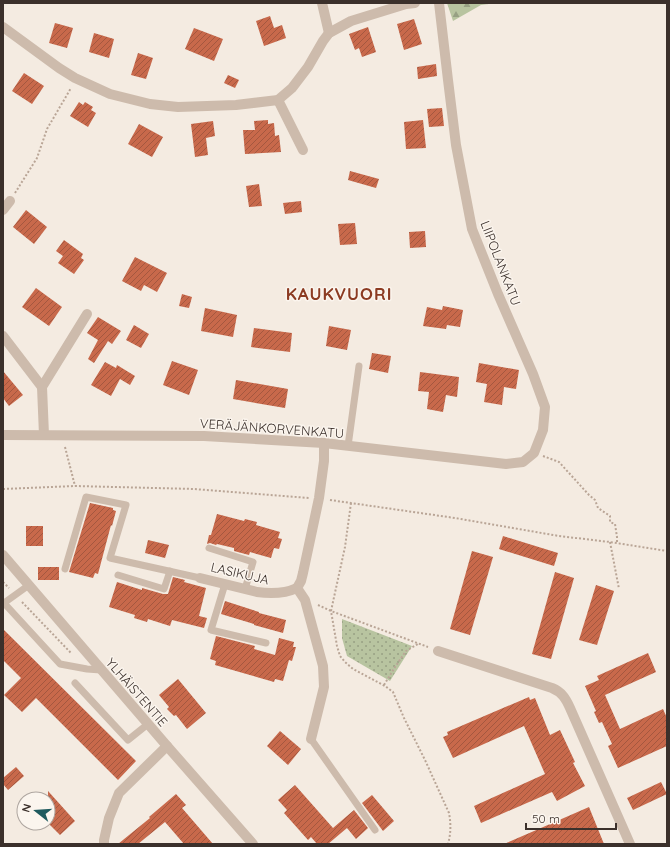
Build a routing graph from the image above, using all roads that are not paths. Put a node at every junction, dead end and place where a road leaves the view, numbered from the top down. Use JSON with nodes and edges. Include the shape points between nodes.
{"nodes":[{"id":1,"x":322,"y":3,"type":"edge"},
{"id":2,"x":415,"y":3,"type":"edge"},
{"id":3,"x":439,"y":3,"type":"edge"},
{"id":4,"x":3,"y":26,"type":"edge"},
{"id":5,"x":329,"y":33,"type":"junction"},
{"id":6,"x":278,"y":100,"type":"junction"},
{"id":7,"x":303,"y":150,"type":"dead end"},
{"id":8,"x":10,"y":201,"type":"road end"},
{"id":9,"x":3,"y":210,"type":"edge"},
{"id":10,"x":87,"y":314,"type":"dead end"},
{"id":11,"x":3,"y":336,"type":"edge"},
{"id":12,"x":358,"y":366,"type":"dead end"},
{"id":13,"x":42,"y":386,"type":"junction"},
{"id":14,"x":3,"y":435,"type":"edge"},
{"id":15,"x":44,"y":435,"type":"junction"},
{"id":16,"x":324,"y":443,"type":"junction"},
{"id":17,"x":348,"y":446,"type":"junction"},
{"id":18,"x":534,"y":453,"type":"joint"},
{"id":19,"x":209,"y":548,"type":"dead end"},
{"id":20,"x":3,"y":555,"type":"edge"},
{"id":21,"x":65,"y":569,"type":"dead end"},
{"id":22,"x":170,"y":571,"type":"junction"},
{"id":23,"x":118,"y":575,"type":"dead end"},
{"id":24,"x":200,"y":578,"type":"joint"},
{"id":25,"x":224,"y":584,"type":"junction"},
{"id":26,"x":29,"y":585,"type":"junction"},
{"id":27,"x":297,"y":588,"type":"junction"},
{"id":28,"x":245,"y":589,"type":"junction"},
{"id":29,"x":266,"y":643,"type":"dead end"},
{"id":30,"x":438,"y":651,"type":"road end"},
{"id":31,"x":101,"y":670,"type":"junction"},
{"id":32,"x":75,"y":683,"type":"dead end"},
{"id":33,"x":148,"y":724,"type":"junction"},
{"id":34,"x":311,"y":739,"type":"joint"},
{"id":35,"x":167,"y":746,"type":"junction"},
{"id":36,"x":375,"y":830,"type":"dead end"},
{"id":37,"x":104,"y":844,"type":"edge"},
{"id":38,"x":253,"y":844,"type":"edge"},
{"id":39,"x":630,"y":844,"type":"edge"}],
"edges":[{"from":1,"to":5,"type":"street"},
{"from":2,"to":5,"type":"street","via":[[351,21]]},
{"from":3,"to":18,"type":"street","name":"LIIPOLANKATU","via":[[456,145],[472,229],[545,407],[543,430]]},
{"from":4,"to":6,"type":"street","via":[[75,78],[110,94],[150,104],[178,107],[236,106]]},
{"from":5,"to":6,"type":"street","via":[[308,67],[292,88]]},
{"from":6,"to":7,"type":"street"},
{"from":8,"to":9,"type":"street"},
{"from":10,"to":13,"type":"street"},
{"from":11,"to":13,"type":"street"},
{"from":12,"to":17,"type":"lane"},
{"from":13,"to":15,"type":"street"},
{"from":14,"to":15,"type":"street","name":"VERÄJÄNKORVENKATU"},
{"from":15,"to":16,"type":"street","name":"VERÄJÄNKORVENKATU","via":[[204,436]]},
{"from":16,"to":17,"type":"street","name":"VERÄJÄNKORVENKATU"},
{"from":16,"to":27,"type":"street","via":[[319,498],[303,573]]},
{"from":17,"to":18,"type":"street","name":"VERÄJÄNKORVENKATU","via":[[506,464],[523,462]]},
{"from":19,"to":28,"type":"lane","via":[[253,562]]},
{"from":20,"to":26,"type":"street","name":"YLHÄISTENTIE"},
{"from":21,"to":22,"type":"lane","via":[[86,497],[126,505],[110,558]]},
{"from":22,"to":23,"type":"lane","via":[[164,589]]},
{"from":22,"to":24,"type":"lane"},
{"from":24,"to":25,"type":"street","name":"LASIKUJA"},
{"from":25,"to":28,"type":"street","name":"LASIKUJA"},
{"from":25,"to":29,"type":"lane","via":[[211,630]]},
{"from":26,"to":31,"type":"street","name":"YLHÄISTENTIE"},
{"from":26,"to":31,"type":"lane","via":[[4,603],[60,664]]},
{"from":27,"to":28,"type":"street","name":"LASIKUJA","via":[[274,594]]},
{"from":27,"to":34,"type":"street","via":[[305,600],[324,666],[324,687]]},
{"from":30,"to":39,"type":"street","via":[[552,688],[562,694],[568,702]]},
{"from":31,"to":33,"type":"street","name":"YLHÄISTENTIE"},
{"from":32,"to":33,"type":"lane","via":[[128,740]]},
{"from":33,"to":35,"type":"street","name":"YLHÄISTENTIE"},
{"from":34,"to":36,"type":"lane"},
{"from":35,"to":37,"type":"street","via":[[119,793],[109,818]]},
{"from":35,"to":38,"type":"street","name":"YLHÄISTENTIE"}]}
